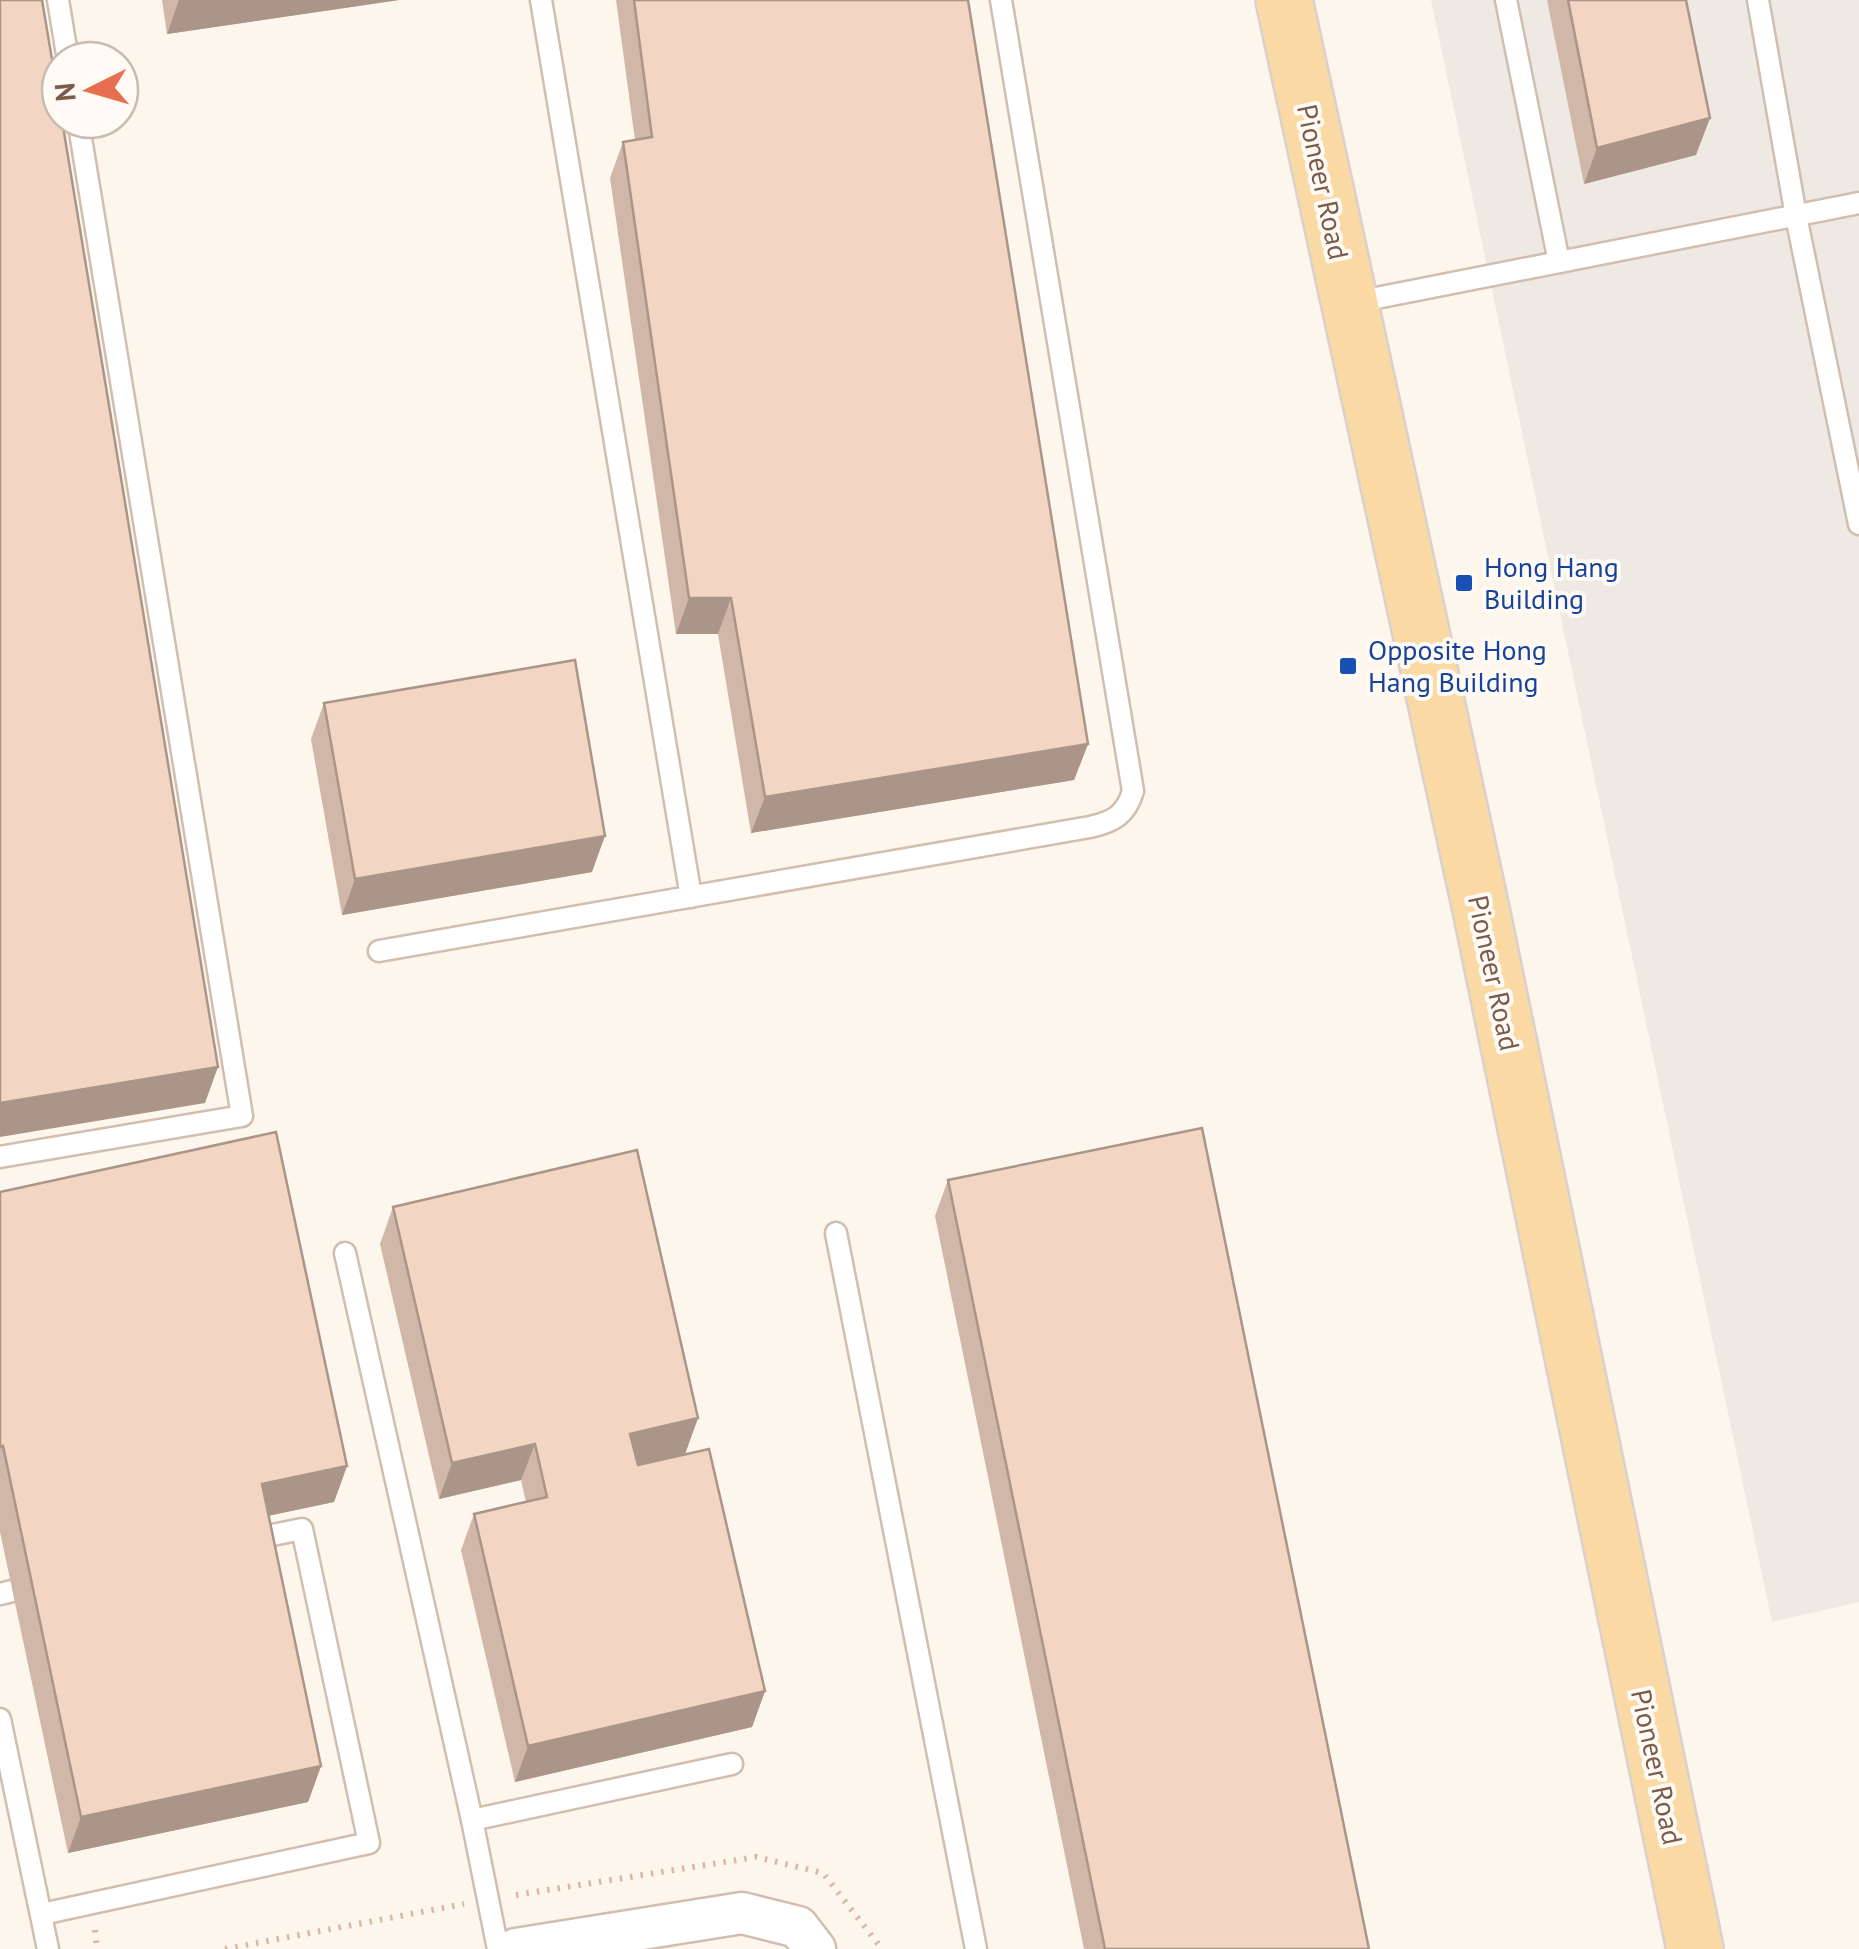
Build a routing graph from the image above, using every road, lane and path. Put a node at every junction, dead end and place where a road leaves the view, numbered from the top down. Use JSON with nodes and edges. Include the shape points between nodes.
{"nodes":[{"id":1,"x":58,"y":0,"type":"edge"},
{"id":2,"x":541,"y":0,"type":"edge"},
{"id":3,"x":1001,"y":0,"type":"edge"},
{"id":4,"x":1284,"y":0,"type":"edge"},
{"id":5,"x":1506,"y":0,"type":"edge"},
{"id":6,"x":1758,"y":0,"type":"edge"},
{"id":7,"x":65,"y":40,"type":"edge"},
{"id":8,"x":81,"y":140,"type":"edge"},
{"id":9,"x":1859,"y":203,"type":"edge"},
{"id":10,"x":1796,"y":216,"type":"junction"},
{"id":11,"x":1559,"y":262,"type":"junction"},
{"id":12,"x":1350,"y":303,"type":"junction"},
{"id":13,"x":1859,"y":524,"type":"edge"},
{"id":14,"x":690,"y":896,"type":"junction"},
{"id":15,"x":379,"y":951,"type":"dead end"},
{"id":16,"x":0,"y":1157,"type":"edge"},
{"id":17,"x":836,"y":1232,"type":"dead end"},
{"id":18,"x":345,"y":1253,"type":"dead end"},
{"id":19,"x":252,"y":1539,"type":"edge"},
{"id":20,"x":0,"y":1720,"type":"edge"},
{"id":21,"x":732,"y":1764,"type":"dead end"},
{"id":22,"x":472,"y":1820,"type":"junction"},
{"id":23,"x":42,"y":1914,"type":"junction"},
{"id":24,"x":94,"y":1928,"type":"dead end"},
{"id":25,"x":48,"y":1949,"type":"edge"},
{"id":26,"x":97,"y":1949,"type":"edge"},
{"id":27,"x":498,"y":1949,"type":"edge"},
{"id":28,"x":516,"y":1949,"type":"edge"},
{"id":29,"x":814,"y":1949,"type":"edge"},
{"id":30,"x":976,"y":1949,"type":"edge"},
{"id":31,"x":1695,"y":1949,"type":"edge"}],
"edges":[{"from":1,"to":7,"type":"lane"},
{"from":2,"to":14,"type":"lane"},
{"from":3,"to":14,"type":"lane","via":[[1134,792],[1114,822]]},
{"from":4,"to":12,"type":"main road","name":"Pioneer Road"},
{"from":5,"to":11,"type":"lane"},
{"from":6,"to":10,"type":"lane"},
{"from":8,"to":16,"type":"lane","via":[[242,1116]]},
{"from":9,"to":10,"type":"lane"},
{"from":10,"to":11,"type":"lane"},
{"from":10,"to":13,"type":"lane"},
{"from":11,"to":12,"type":"lane"},
{"from":12,"to":31,"type":"main road","name":"Pioneer Road"},
{"from":14,"to":15,"type":"lane"},
{"from":17,"to":30,"type":"lane"},
{"from":18,"to":22,"type":"lane"},
{"from":19,"to":23,"type":"lane","via":[[302,1529],[370,1843]]},
{"from":20,"to":23,"type":"lane"},
{"from":21,"to":22,"type":"lane"},
{"from":22,"to":27,"type":"lane"},
{"from":23,"to":25,"type":"lane"},
{"from":24,"to":26,"type":"path"},
{"from":28,"to":29,"type":"street","via":[[742,1913],[798,1927]]}]}
